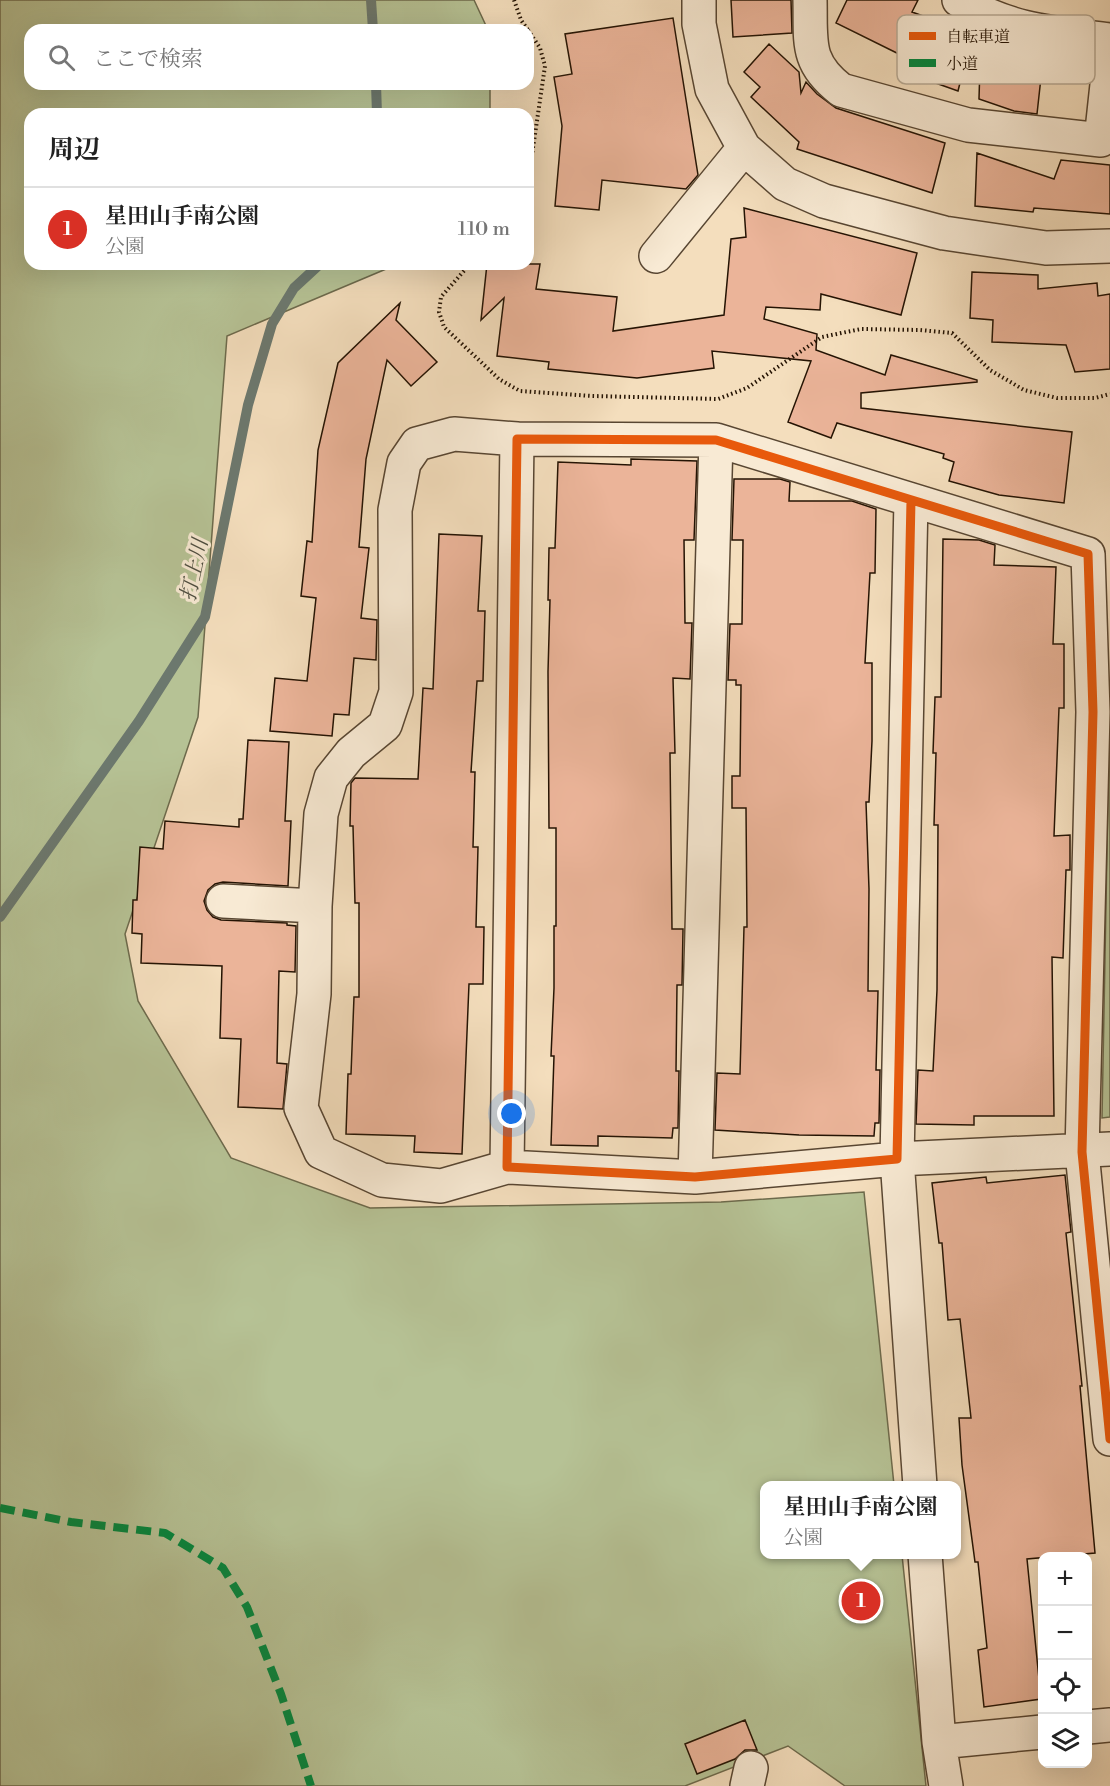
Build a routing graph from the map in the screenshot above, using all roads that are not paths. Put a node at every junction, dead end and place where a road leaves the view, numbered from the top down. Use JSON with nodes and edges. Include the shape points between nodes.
{"nodes":[{"id":1,"x":699,"y":0,"type":"edge"},
{"id":2,"x":810,"y":0,"type":"edge"},
{"id":3,"x":959,"y":0,"type":"edge"},
{"id":4,"x":1016,"y":12,"type":"edge"},
{"id":5,"x":1095,"y":38,"type":"edge"},
{"id":6,"x":1110,"y":40,"type":"edge"},
{"id":7,"x":1110,"y":57,"type":"edge"},
{"id":8,"x":744,"y":148,"type":"junction"},
{"id":9,"x":1110,"y":246,"type":"edge"},
{"id":10,"x":656,"y":256,"type":"dead end"},
{"id":11,"x":517,"y":439,"type":"junction"},
{"id":12,"x":716,"y":440,"type":"junction"},
{"id":13,"x":911,"y":500,"type":"junction"},
{"id":14,"x":1099,"y":550,"type":"edge"},
{"id":15,"x":1110,"y":608,"type":"edge"},
{"id":16,"x":223,"y":901,"type":"dead end"},
{"id":17,"x":315,"y":906,"type":"junction"},
{"id":18,"x":1096,"y":1150,"type":"edge"},
{"id":19,"x":897,"y":1159,"type":"junction"},
{"id":20,"x":507,"y":1167,"type":"junction"},
{"id":21,"x":695,"y":1177,"type":"junction"},
{"id":22,"x":1110,"y":1439,"type":"edge"},
{"id":23,"x":920,"y":1481,"type":"edge"},
{"id":24,"x":925,"y":1559,"type":"edge"},
{"id":25,"x":1110,"y":1725,"type":"edge"},
{"id":26,"x":1092,"y":1727,"type":"edge"},
{"id":27,"x":1038,"y":1732,"type":"edge"},
{"id":28,"x":939,"y":1742,"type":"junction"},
{"id":29,"x":946,"y":1786,"type":"edge"}],
"edges":[{"from":1,"to":8,"type":"street","via":[[699,24],[712,89]]},
{"from":2,"to":7,"type":"street","via":[[811,51],[826,78],[841,90],[968,126],[1101,140]]},
{"from":3,"to":4,"type":"street","via":[[977,11]]},
{"from":5,"to":6,"type":"street"},
{"from":8,"to":9,"type":"street","via":[[785,184],[805,193],[922,228],[1046,248]]},
{"from":8,"to":10,"type":"street"},
{"from":11,"to":12,"type":"street"},
{"from":11,"to":17,"type":"street","via":[[454,434],[417,444],[404,463],[395,510],[396,692],[385,726],[351,753],[331,778],[321,814]]},
{"from":11,"to":20,"type":"street"},
{"from":12,"to":13,"type":"street"},
{"from":12,"to":21,"type":"street"},
{"from":13,"to":14,"type":"street"},
{"from":13,"to":19,"type":"street"},
{"from":14,"to":15,"type":"street"},
{"from":14,"to":18,"type":"street","via":[[1093,712]]},
{"from":16,"to":17,"type":"street"},
{"from":17,"to":20,"type":"street","via":[[314,994],[301,1108],[321,1152],[382,1180],[441,1186]]},
{"from":18,"to":19,"type":"street"},
{"from":18,"to":22,"type":"street"},
{"from":19,"to":21,"type":"street"},
{"from":19,"to":23,"type":"street"},
{"from":20,"to":21,"type":"street"},
{"from":24,"to":28,"type":"street"},
{"from":25,"to":26,"type":"street"},
{"from":27,"to":28,"type":"street"},
{"from":28,"to":29,"type":"street"}]}
